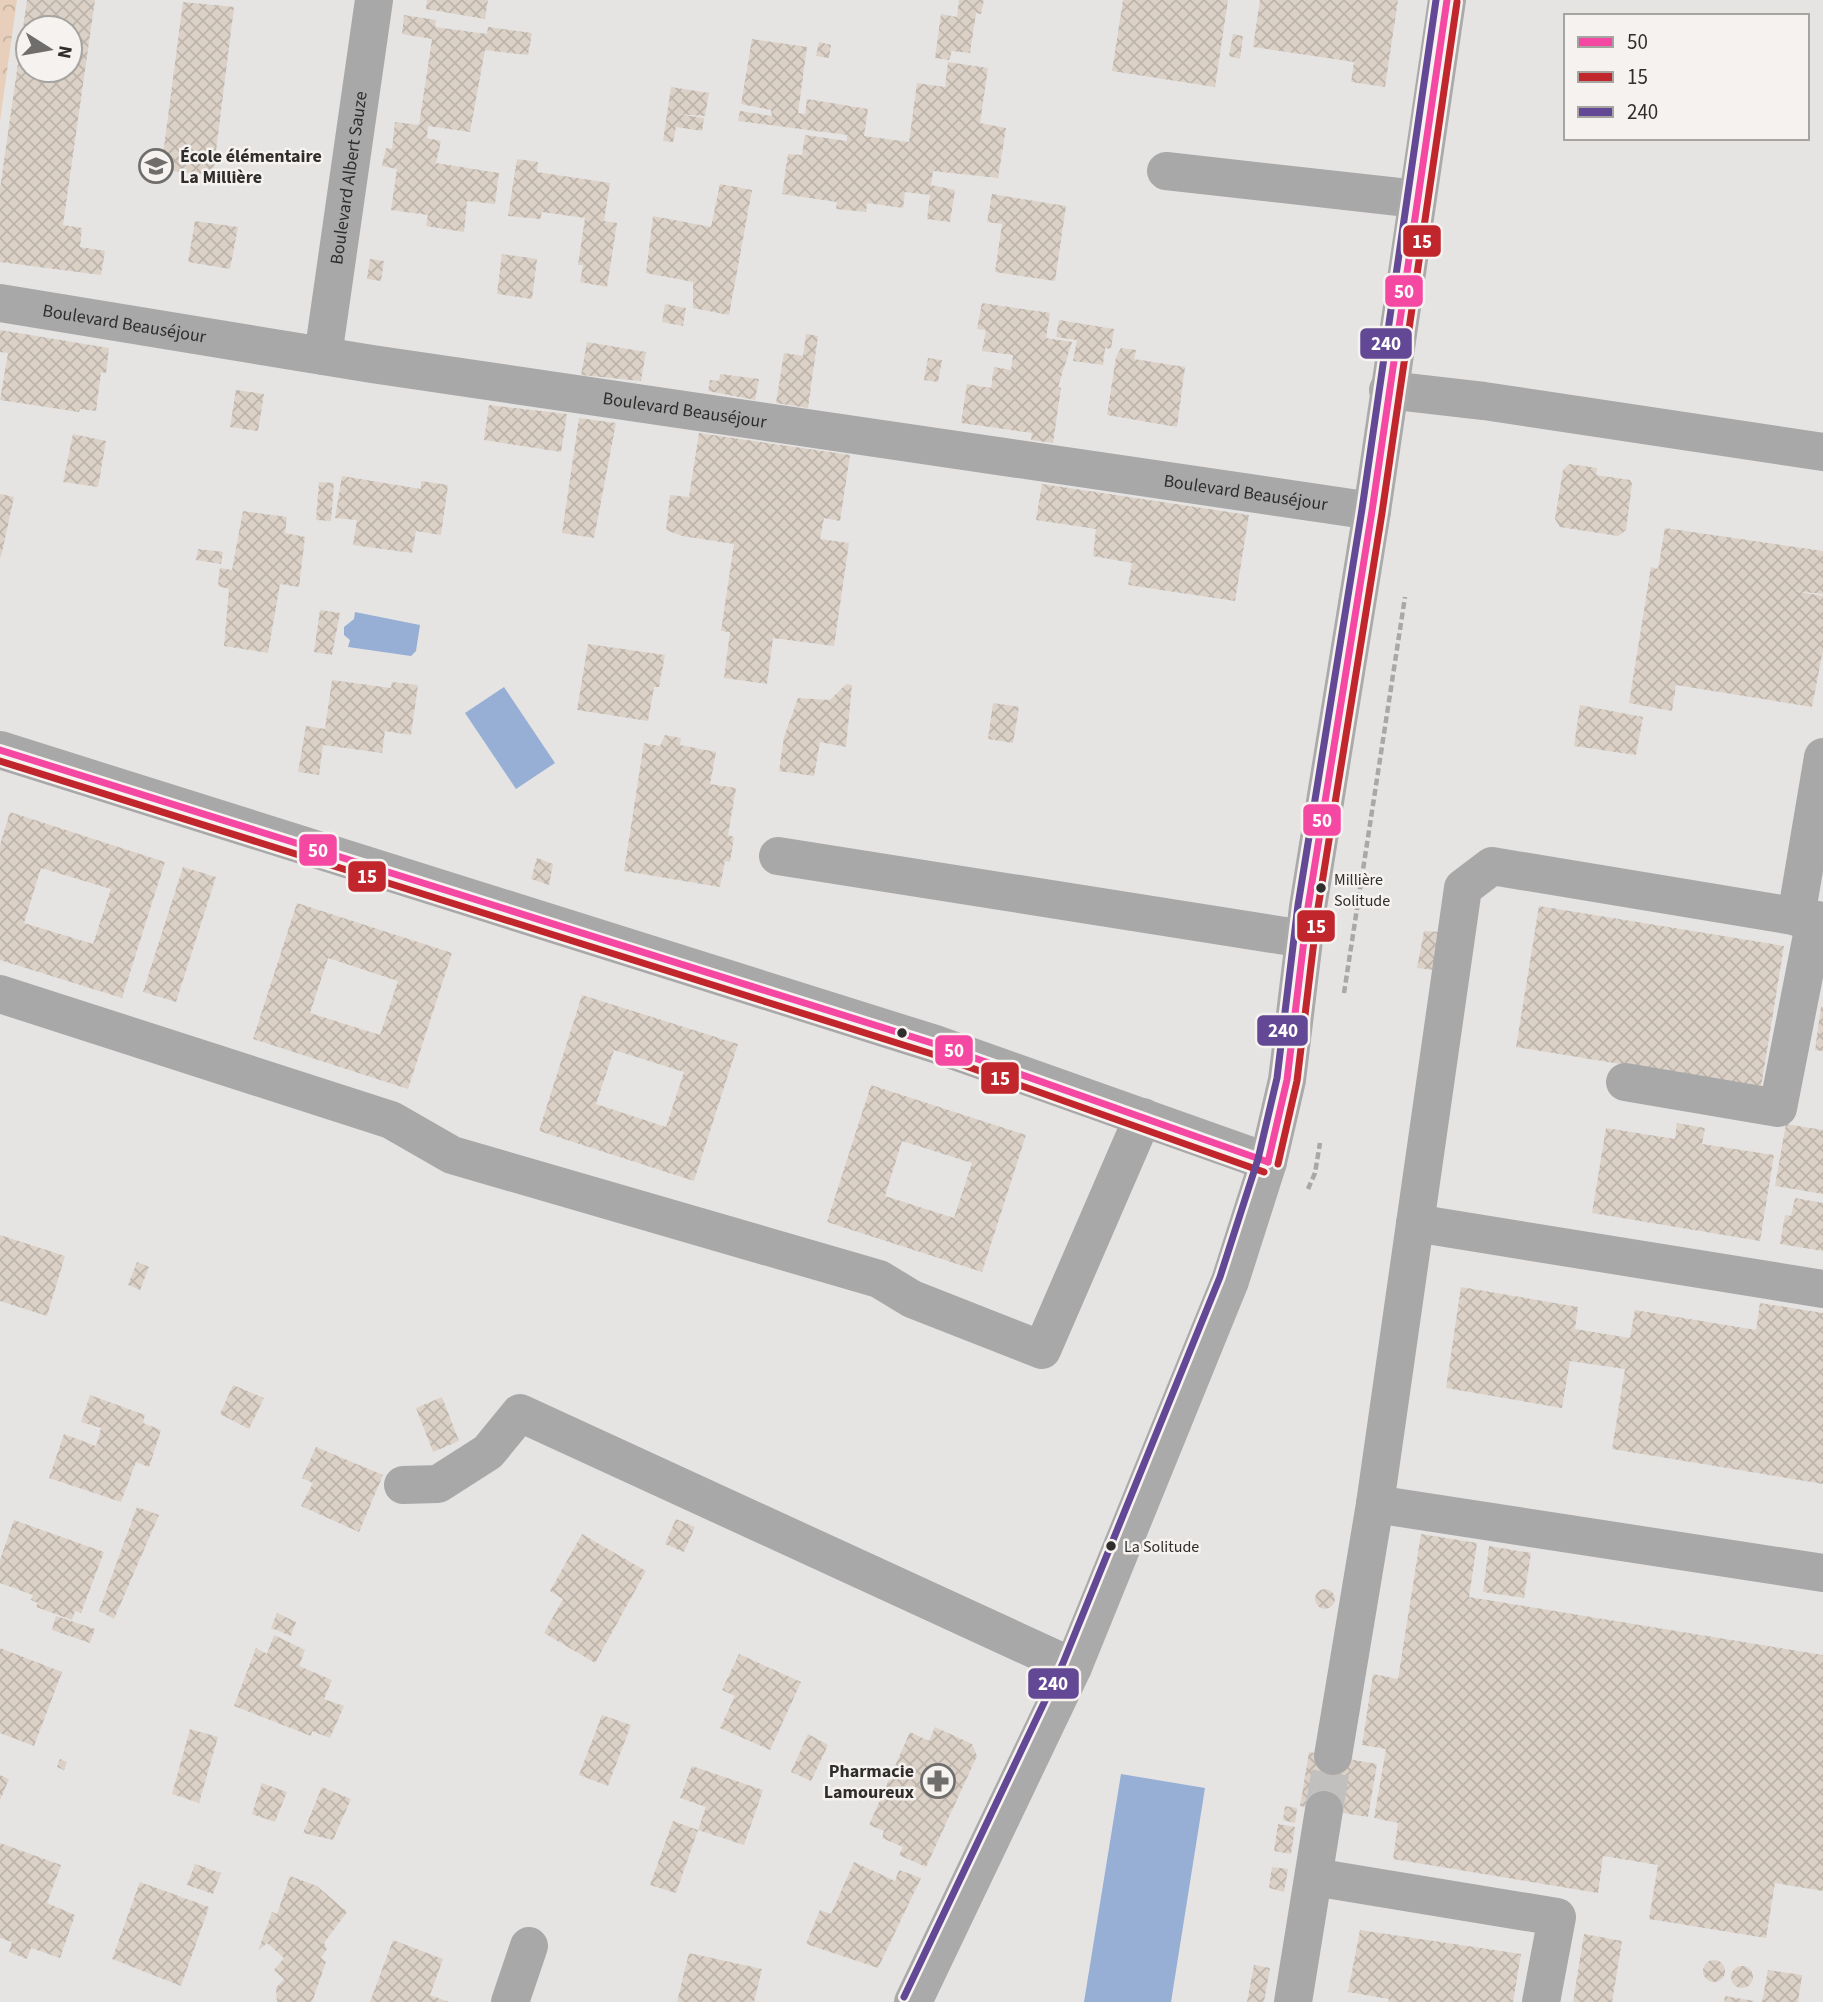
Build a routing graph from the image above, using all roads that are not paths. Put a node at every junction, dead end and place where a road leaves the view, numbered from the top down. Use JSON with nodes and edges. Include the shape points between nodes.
{"nodes":[{"id":1,"x":374,"y":0,"type":"edge"},
{"id":2,"x":1447,"y":0,"type":"edge"},
{"id":3,"x":1166,"y":171,"type":"dead end"},
{"id":4,"x":1417,"y":198,"type":"junction"},
{"id":5,"x":0,"y":303,"type":"edge"},
{"id":6,"x":323,"y":356,"type":"junction"},
{"id":7,"x":1388,"y":390,"type":"junction"},
{"id":8,"x":1823,"y":452,"type":"edge"},
{"id":9,"x":1371,"y":512,"type":"junction"},
{"id":10,"x":0,"y":750,"type":"edge"},
{"id":11,"x":1823,"y":757,"type":"edge"},
{"id":12,"x":778,"y":856,"type":"dead end"},
{"id":13,"x":1811,"y":919,"type":"edge"},
{"id":14,"x":1304,"y":939,"type":"junction"},
{"id":15,"x":0,"y":994,"type":"edge"},
{"id":16,"x":1625,"y":1082,"type":"dead end"},
{"id":17,"x":1143,"y":1117,"type":"junction"},
{"id":18,"x":1268,"y":1162,"type":"junction"},
{"id":19,"x":1415,"y":1223,"type":"junction"},
{"id":20,"x":1823,"y":1289,"type":"edge"},
{"id":21,"x":403,"y":1485,"type":"dead end"},
{"id":22,"x":1375,"y":1504,"type":"junction"},
{"id":23,"x":1823,"y":1573,"type":"edge"},
{"id":24,"x":1073,"y":1667,"type":"junction"},
{"id":25,"x":1333,"y":1756,"type":"tunnel mouth"},
{"id":26,"x":1324,"y":1810,"type":"tunnel mouth"},
{"id":27,"x":1314,"y":1877,"type":"junction"},
{"id":28,"x":529,"y":1946,"type":"dead end"},
{"id":29,"x":510,"y":2002,"type":"edge"},
{"id":30,"x":913,"y":2002,"type":"edge"},
{"id":31,"x":1293,"y":2002,"type":"edge"},
{"id":32,"x":1541,"y":2002,"type":"edge"}],
"edges":[{"from":1,"to":6,"type":"street","name":"Boulevard Albert Sauze"},
{"from":2,"to":4,"type":"main road"},
{"from":3,"to":4,"type":"street"},
{"from":4,"to":7,"type":"main road"},
{"from":5,"to":6,"type":"street","name":"Boulevard Beauséjour"},
{"from":6,"to":9,"type":"street","name":"Boulevard Beauséjour"},
{"from":7,"to":8,"type":"street"},
{"from":7,"to":9,"type":"main road"},
{"from":9,"to":14,"type":"main road"},
{"from":10,"to":17,"type":"street","via":[[935,1044]]},
{"from":11,"to":13,"type":"street"},
{"from":12,"to":14,"type":"street"},
{"from":13,"to":16,"type":"street","via":[[1778,1108]]},
{"from":13,"to":19,"type":"street","via":[[1492,866],[1463,888]]},
{"from":14,"to":18,"type":"main road","via":[[1287,1080]]},
{"from":15,"to":17,"type":"street","via":[[391,1120],[452,1155],[879,1279],[912,1299],[1042,1349]]},
{"from":17,"to":18,"type":"street"},
{"from":18,"to":24,"type":"main road","via":[[1230,1281]]},
{"from":19,"to":20,"type":"street"},
{"from":19,"to":22,"type":"street"},
{"from":21,"to":24,"type":"street","via":[[438,1484],[488,1452],[520,1413]]},
{"from":22,"to":23,"type":"street"},
{"from":22,"to":25,"type":"street"},
{"from":24,"to":30,"type":"main road"},
{"from":26,"to":27,"type":"street"},
{"from":27,"to":31,"type":"street"},
{"from":27,"to":32,"type":"street","via":[[1557,1917]]},
{"from":28,"to":29,"type":"street"}]}
